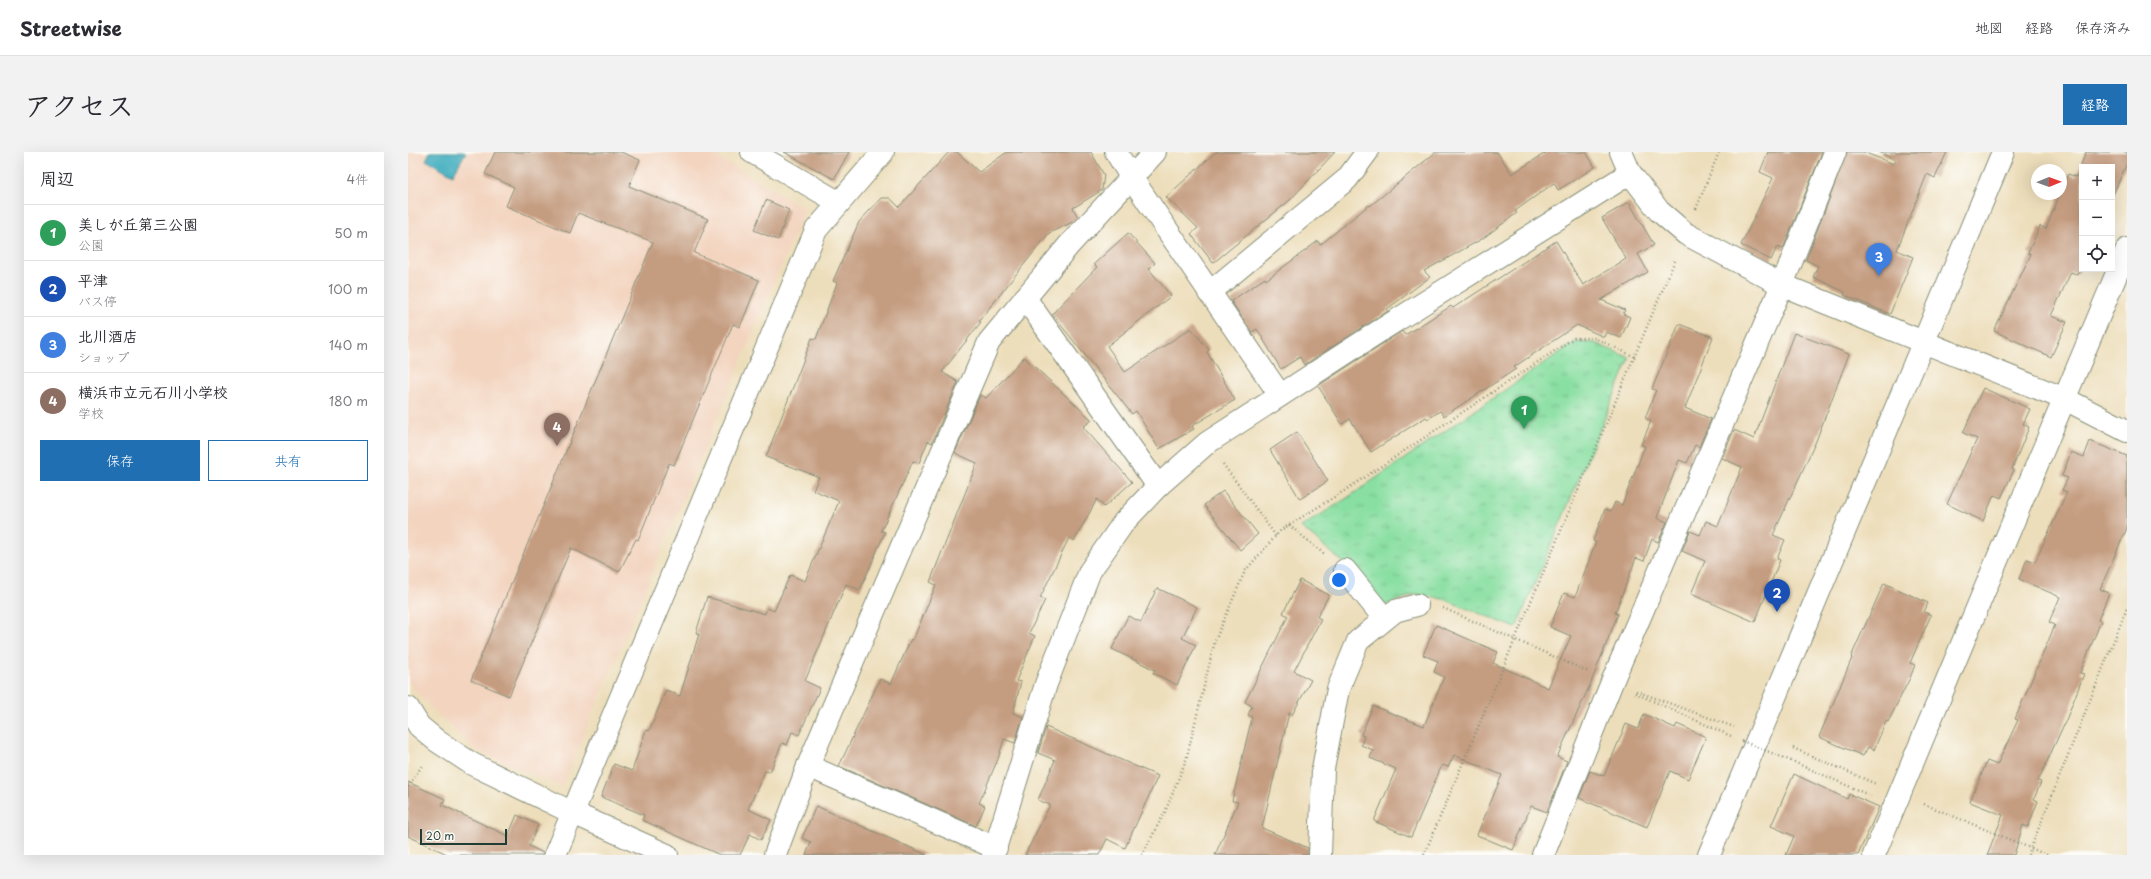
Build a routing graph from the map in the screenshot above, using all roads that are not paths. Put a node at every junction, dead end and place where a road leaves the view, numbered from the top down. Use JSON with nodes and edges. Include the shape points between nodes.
{"nodes":[{"id":1,"x":752,"y":152,"type":"edge"},
{"id":2,"x":883,"y":152,"type":"edge"},
{"id":3,"x":1116,"y":152,"type":"edge"},
{"id":4,"x":1155,"y":152,"type":"edge"},
{"id":5,"x":1368,"y":152,"type":"edge"},
{"id":6,"x":1621,"y":152,"type":"edge"},
{"id":7,"x":1835,"y":152,"type":"edge"},
{"id":8,"x":2004,"y":152,"type":"edge"},
{"id":9,"x":1630,"y":173,"type":"junction"},
{"id":10,"x":1131,"y":177,"type":"junction"},
{"id":11,"x":838,"y":202,"type":"junction"},
{"id":12,"x":2127,"y":249,"type":"edge"},
{"id":13,"x":1782,"y":285,"type":"junction"},
{"id":14,"x":1209,"y":293,"type":"junction"},
{"id":15,"x":1025,"y":298,"type":"junction"},
{"id":16,"x":1923,"y":343,"type":"junction"},
{"id":17,"x":1280,"y":395,"type":"junction"},
{"id":18,"x":2065,"y":399,"type":"junction"},
{"id":19,"x":2127,"y":431,"type":"edge"},
{"id":20,"x":1158,"y":486,"type":"junction"},
{"id":21,"x":1345,"y":570,"type":"road end"},
{"id":22,"x":1417,"y":605,"type":"road end"},
{"id":23,"x":1384,"y":618,"type":"junction"},
{"id":24,"x":408,"y":708,"type":"edge"},
{"id":25,"x":808,"y":766,"type":"junction"},
{"id":26,"x":573,"y":813,"type":"junction"},
{"id":27,"x":995,"y":852,"type":"edge"},
{"id":28,"x":555,"y":855,"type":"edge"},
{"id":29,"x":667,"y":855,"type":"edge"},
{"id":30,"x":775,"y":855,"type":"edge"},
{"id":31,"x":1320,"y":855,"type":"edge"},
{"id":32,"x":1543,"y":855,"type":"edge"},
{"id":33,"x":1709,"y":855,"type":"edge"},
{"id":34,"x":1874,"y":855,"type":"edge"}],
"edges":[{"from":1,"to":11,"type":"street"},
{"from":2,"to":11,"type":"street"},
{"from":3,"to":10,"type":"street"},
{"from":4,"to":10,"type":"street"},
{"from":5,"to":14,"type":"street","via":[[1347,179]]},
{"from":6,"to":9,"type":"street"},
{"from":7,"to":13,"type":"street"},
{"from":8,"to":16,"type":"street"},
{"from":9,"to":13,"type":"street","via":[[1659,211],[1686,234]]},
{"from":9,"to":17,"type":"street"},
{"from":10,"to":14,"type":"street"},
{"from":10,"to":15,"type":"street"},
{"from":11,"to":26,"type":"street","via":[[816,230]]},
{"from":12,"to":18,"type":"street"},
{"from":13,"to":16,"type":"street"},
{"from":13,"to":32,"type":"street","via":[[1612,682]]},
{"from":14,"to":17,"type":"street"},
{"from":15,"to":20,"type":"street"},
{"from":15,"to":25,"type":"street","via":[[989,342]]},
{"from":16,"to":18,"type":"street"},
{"from":16,"to":33,"type":"street"},
{"from":17,"to":20,"type":"street","via":[[1207,443]]},
{"from":18,"to":19,"type":"street"},
{"from":18,"to":34,"type":"street"},
{"from":20,"to":27,"type":"street","via":[[1124,522],[1090,571],[1046,684]]},
{"from":21,"to":23,"type":"street"},
{"from":22,"to":23,"type":"street","via":[[1394,611]]},
{"from":23,"to":31,"type":"street","via":[[1358,642],[1338,689],[1323,770]]},
{"from":24,"to":26,"type":"street","via":[[420,726],[442,745],[472,764]]},
{"from":25,"to":27,"type":"street"},
{"from":25,"to":30,"type":"street"},
{"from":26,"to":28,"type":"street"},
{"from":26,"to":29,"type":"street"}]}
